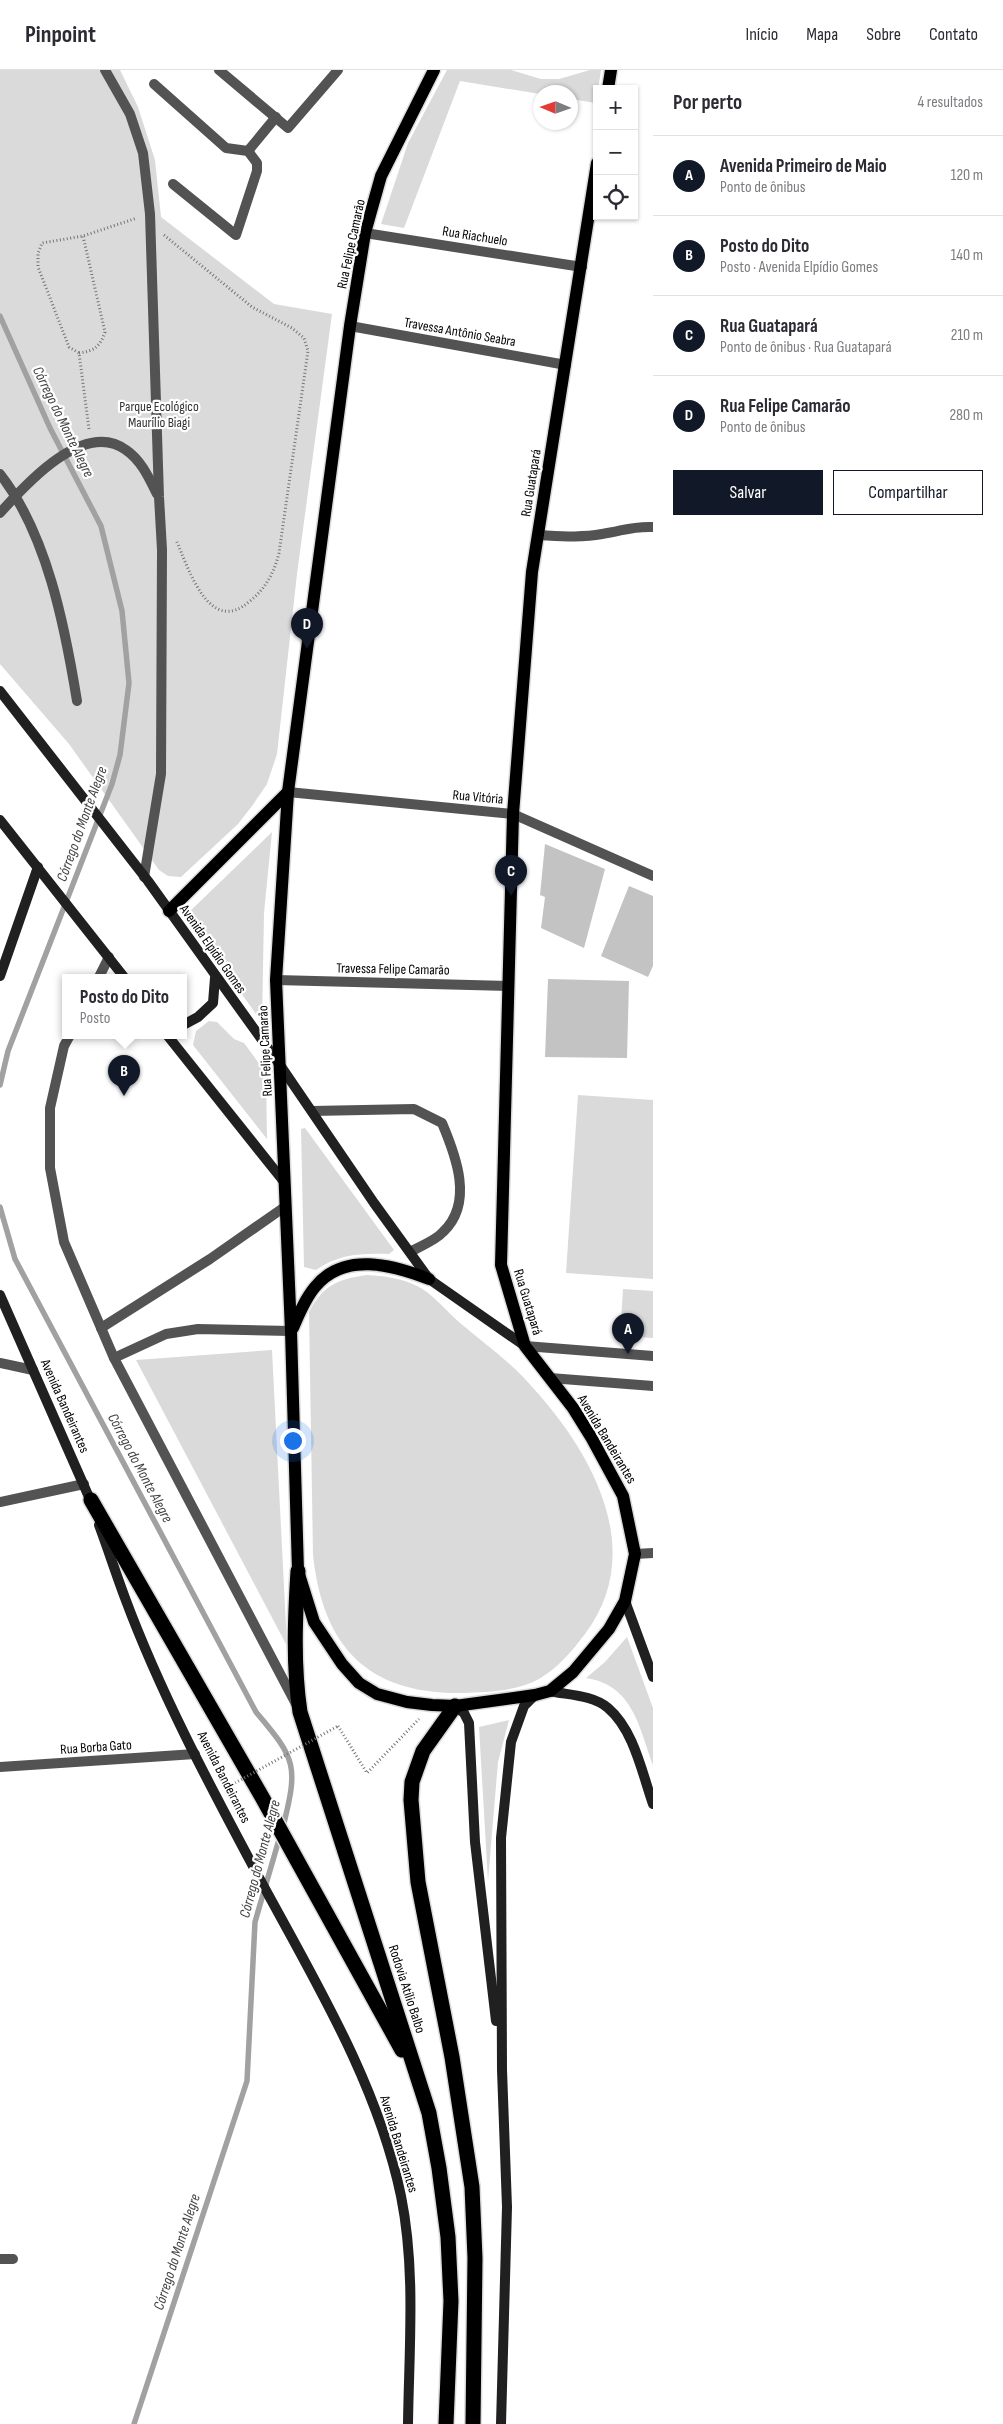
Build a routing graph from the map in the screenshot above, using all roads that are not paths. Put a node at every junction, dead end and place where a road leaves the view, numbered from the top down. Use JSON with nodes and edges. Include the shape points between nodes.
{"nodes":[{"id":1,"x":106,"y":70,"type":"edge"},
{"id":2,"x":219,"y":70,"type":"edge"},
{"id":3,"x":338,"y":70,"type":"edge"},
{"id":4,"x":434,"y":70,"type":"edge"},
{"id":5,"x":610,"y":70,"type":"edge"},
{"id":6,"x":154,"y":84,"type":"dead end"},
{"id":7,"x":608,"y":85,"type":"edge"},
{"id":8,"x":276,"y":117,"type":"junction"},
{"id":9,"x":248,"y":151,"type":"junction"},
{"id":10,"x":595,"y":175,"type":"edge"},
{"id":11,"x":172,"y":184,"type":"dead end"},
{"id":12,"x":365,"y":234,"type":"junction"},
{"id":13,"x":582,"y":267,"type":"junction"},
{"id":14,"x":350,"y":326,"type":"junction"},
{"id":15,"x":566,"y":365,"type":"junction"},
{"id":16,"x":0,"y":474,"type":"edge"},
{"id":17,"x":16,"y":495,"type":"junction"},
{"id":18,"x":158,"y":498,"type":"junction"},
{"id":19,"x":0,"y":513,"type":"edge"},
{"id":20,"x":653,"y":527,"type":"edge"},
{"id":21,"x":538,"y":535,"type":"junction"},
{"id":22,"x":0,"y":691,"type":"edge"},
{"id":23,"x":4,"y":701,"type":"edge"},
{"id":24,"x":78,"y":701,"type":"dead end"},
{"id":25,"x":288,"y":792,"type":"junction"},
{"id":26,"x":513,"y":814,"type":"junction"},
{"id":27,"x":2,"y":827,"type":"edge"},
{"id":28,"x":38,"y":867,"type":"junction"},
{"id":29,"x":653,"y":876,"type":"edge"},
{"id":30,"x":144,"y":877,"type":"junction"},
{"id":31,"x":169,"y":911,"type":"junction"},
{"id":32,"x":109,"y":957,"type":"junction"},
{"id":33,"x":100,"y":974,"type":"edge"},
{"id":34,"x":122,"y":974,"type":"edge"},
{"id":35,"x":0,"y":976,"type":"edge"},
{"id":36,"x":215,"y":978,"type":"junction"},
{"id":37,"x":276,"y":980,"type":"junction"},
{"id":38,"x":509,"y":986,"type":"junction"},
{"id":39,"x":187,"y":1023,"type":"edge"},
{"id":40,"x":68,"y":1039,"type":"edge"},
{"id":41,"x":170,"y":1039,"type":"edge"},
{"id":42,"x":280,"y":1065,"type":"junction"},
{"id":43,"x":312,"y":1111,"type":"junction"},
{"id":44,"x":285,"y":1183,"type":"junction"},
{"id":45,"x":286,"y":1206,"type":"junction"},
{"id":46,"x":410,"y":1252,"type":"junction"},
{"id":47,"x":429,"y":1279,"type":"junction"},
{"id":48,"x":0,"y":1295,"type":"edge"},
{"id":49,"x":101,"y":1328,"type":"junction"},
{"id":50,"x":291,"y":1331,"type":"junction"},
{"id":51,"x":525,"y":1346,"type":"junction"},
{"id":52,"x":653,"y":1356,"type":"edge"},
{"id":53,"x":114,"y":1358,"type":"junction"},
{"id":54,"x":0,"y":1363,"type":"edge"},
{"id":55,"x":32,"y":1370,"type":"junction"},
{"id":56,"x":550,"y":1378,"type":"junction"},
{"id":57,"x":653,"y":1386,"type":"edge"},
{"id":58,"x":84,"y":1484,"type":"junction"},
{"id":59,"x":91,"y":1500,"type":"junction"},
{"id":60,"x":0,"y":1502,"type":"edge"},
{"id":61,"x":653,"y":1553,"type":"edge"},
{"id":62,"x":635,"y":1554,"type":"junction"},
{"id":63,"x":298,"y":1572,"type":"junction"},
{"id":64,"x":625,"y":1600,"type":"junction"},
{"id":65,"x":653,"y":1677,"type":"edge"},
{"id":66,"x":550,"y":1691,"type":"junction"},
{"id":67,"x":535,"y":1696,"type":"junction"},
{"id":68,"x":455,"y":1706,"type":"junction"},
{"id":69,"x":300,"y":1712,"type":"junction"},
{"id":70,"x":195,"y":1754,"type":"junction"},
{"id":71,"x":0,"y":1767,"type":"edge"},
{"id":72,"x":653,"y":1804,"type":"edge"},
{"id":73,"x":502,"y":2070,"type":"junction"},
{"id":74,"x":422,"y":2087,"type":"junction"},
{"id":75,"x":0,"y":2259,"type":"edge"},
{"id":76,"x":13,"y":2259,"type":"dead end"},
{"id":77,"x":408,"y":2424,"type":"edge"},
{"id":78,"x":446,"y":2424,"type":"edge"},
{"id":79,"x":473,"y":2424,"type":"edge"},
{"id":80,"x":502,"y":2424,"type":"edge"}],
"edges":[{"from":1,"to":18,"type":"street","via":[[130,114],[143,153],[150,219]]},
{"from":2,"to":8,"type":"street"},
{"from":3,"to":8,"type":"street","via":[[288,128]]},
{"from":4,"to":12,"type":"main road","name":"Rua Felipe Camarão","via":[[381,176]]},
{"from":5,"to":7,"type":"main road"},
{"from":6,"to":9,"type":"street","via":[[226,148]]},
{"from":8,"to":9,"type":"street"},
{"from":9,"to":11,"type":"street","via":[[257,163],[257,172],[236,235]]},
{"from":10,"to":13,"type":"main road","name":"Rua Guatapará"},
{"from":12,"to":13,"type":"street","name":"Rua Riachuelo"},
{"from":12,"to":14,"type":"main road","name":"Rua Felipe Camarão"},
{"from":13,"to":15,"type":"main road","name":"Rua Guatapará"},
{"from":14,"to":15,"type":"street","name":"Travessa Antônio Seabra"},
{"from":14,"to":25,"type":"main road","name":"Rua Felipe Camarão"},
{"from":15,"to":21,"type":"main road","name":"Rua Guatapará"},
{"from":16,"to":17,"type":"street"},
{"from":17,"to":18,"type":"street","via":[[47,465],[76,449],[104,443],[126,449],[143,469]]},
{"from":17,"to":19,"type":"street"},
{"from":17,"to":24,"type":"street","via":[[47,568],[68,642]]},
{"from":18,"to":30,"type":"street","via":[[162,550],[161,774]]},
{"from":20,"to":21,"type":"street","via":[[631,526],[582,537]]},
{"from":21,"to":26,"type":"main road","name":"Rua Guatapará","via":[[532,572]]},
{"from":22,"to":23,"type":"main road","name":"Avenida Elpídio Gomes"},
{"from":23,"to":30,"type":"main road","name":"Avenida Elpídio Gomes"},
{"from":25,"to":26,"type":"street","name":"Rua Vitória"},
{"from":25,"to":31,"type":"main road"},
{"from":25,"to":37,"type":"main road","name":"Rua Felipe Camarão"},
{"from":26,"to":29,"type":"street","name":"Rua Vitória"},
{"from":26,"to":38,"type":"main road","name":"Rua Guatapará"},
{"from":27,"to":28,"type":"main road"},
{"from":28,"to":32,"type":"main road"},
{"from":28,"to":35,"type":"main road"},
{"from":30,"to":31,"type":"main road","name":"Avenida Elpídio Gomes"},
{"from":31,"to":36,"type":"main road","name":"Avenida Elpídio Gomes"},
{"from":32,"to":33,"type":"street"},
{"from":32,"to":34,"type":"main road"},
{"from":36,"to":39,"type":"main road","via":[[213,1003]]},
{"from":36,"to":42,"type":"main road","name":"Avenida Elpídio Gomes"},
{"from":37,"to":38,"type":"street","name":"Travessa Felipe Camarão"},
{"from":37,"to":42,"type":"main road","name":"Rua Felipe Camarão"},
{"from":38,"to":51,"type":"main road","name":"Rua Guatapará","via":[[501,1265]]},
{"from":40,"to":49,"type":"street","via":[[50,1108],[50,1168],[64,1242]]},
{"from":41,"to":44,"type":"main road"},
{"from":42,"to":43,"type":"main road","name":"Avenida Elpídio Gomes"},
{"from":42,"to":44,"type":"main road","name":"Rua Felipe Camarão"},
{"from":43,"to":46,"type":"main road","name":"Avenida Elpídio Gomes"},
{"from":43,"to":46,"type":"street","via":[[414,1109],[442,1123],[455,1154],[461,1195],[456,1216],[443,1233]]},
{"from":44,"to":45,"type":"main road","name":"Rua Felipe Camarão"},
{"from":45,"to":49,"type":"street","via":[[210,1260]]},
{"from":45,"to":50,"type":"main road","name":"Rua Felipe Camarão"},
{"from":46,"to":47,"type":"main road","name":"Avenida Elpídio Gomes"},
{"from":47,"to":50,"type":"main road","via":[[383,1265],[349,1265],[316,1286]]},
{"from":47,"to":51,"type":"main road","name":"Avenida Bandeirantes"},
{"from":48,"to":55,"type":"main road","name":"Avenida Bandeirantes"},
{"from":49,"to":53,"type":"street"},
{"from":50,"to":53,"type":"street","via":[[198,1329],[166,1334]]},
{"from":50,"to":63,"type":"main road","name":"Avenida Bandeirantes"},
{"from":51,"to":52,"type":"street"},
{"from":51,"to":56,"type":"main road","name":"Avenida Bandeirantes"},
{"from":53,"to":69,"type":"street"},
{"from":54,"to":55,"type":"street"},
{"from":55,"to":58,"type":"main road","name":"Avenida Bandeirantes"},
{"from":56,"to":57,"type":"street"},
{"from":56,"to":62,"type":"main road","name":"Avenida Bandeirantes","via":[[591,1437],[623,1496]]},
{"from":58,"to":59,"type":"main road","name":"Avenida Bandeirantes"},
{"from":58,"to":60,"type":"street"},
{"from":59,"to":70,"type":"main road","name":"Avenida Bandeirantes","via":[[125,1600]]},
{"from":59,"to":74,"type":"highway","via":[[361,1972]]},
{"from":61,"to":62,"type":"street"},
{"from":62,"to":64,"type":"main road","name":"Avenida Bandeirantes"},
{"from":63,"to":68,"type":"main road","name":"Avenida Bandeirantes","via":[[314,1622],[359,1683],[377,1694],[406,1702]]},
{"from":63,"to":69,"type":"highway","name":"Rodovia Atílio Balbo","via":[[294,1649]]},
{"from":64,"to":65,"type":"main road"},
{"from":64,"to":66,"type":"main road","name":"Avenida Bandeirantes","via":[[608,1629],[583,1660]]},
{"from":66,"to":67,"type":"main road","name":"Avenida Bandeirantes"},
{"from":66,"to":72,"type":"main road","via":[[589,1698],[608,1707],[626,1730]]},
{"from":67,"to":68,"type":"main road","name":"Avenida Bandeirantes"},
{"from":67,"to":73,"type":"main road","via":[[524,1706],[511,1742],[501,1838]]},
{"from":68,"to":73,"type":"main road","via":[[470,1723],[475,1842]]},
{"from":68,"to":79,"type":"highway","name":"Rodovia Atílio Balbo","via":[[423,1751],[412,1782],[410,1800],[418,1882],[452,2057],[472,2187],[475,2258]]},
{"from":69,"to":74,"type":"highway","name":"Rodovia Atílio Balbo"},
{"from":70,"to":71,"type":"street","name":"Rua Borba Gato"},
{"from":70,"to":77,"type":"main road","name":"Avenida Bandeirantes","via":[[352,2057],[377,2116],[401,2196],[408,2241]]},
{"from":73,"to":80,"type":"main road","via":[[507,2207]]},
{"from":74,"to":78,"type":"highway","name":"Rodovia Atílio Balbo","via":[[439,2168],[448,2237],[450,2301]]},
{"from":75,"to":76,"type":"street"}]}
